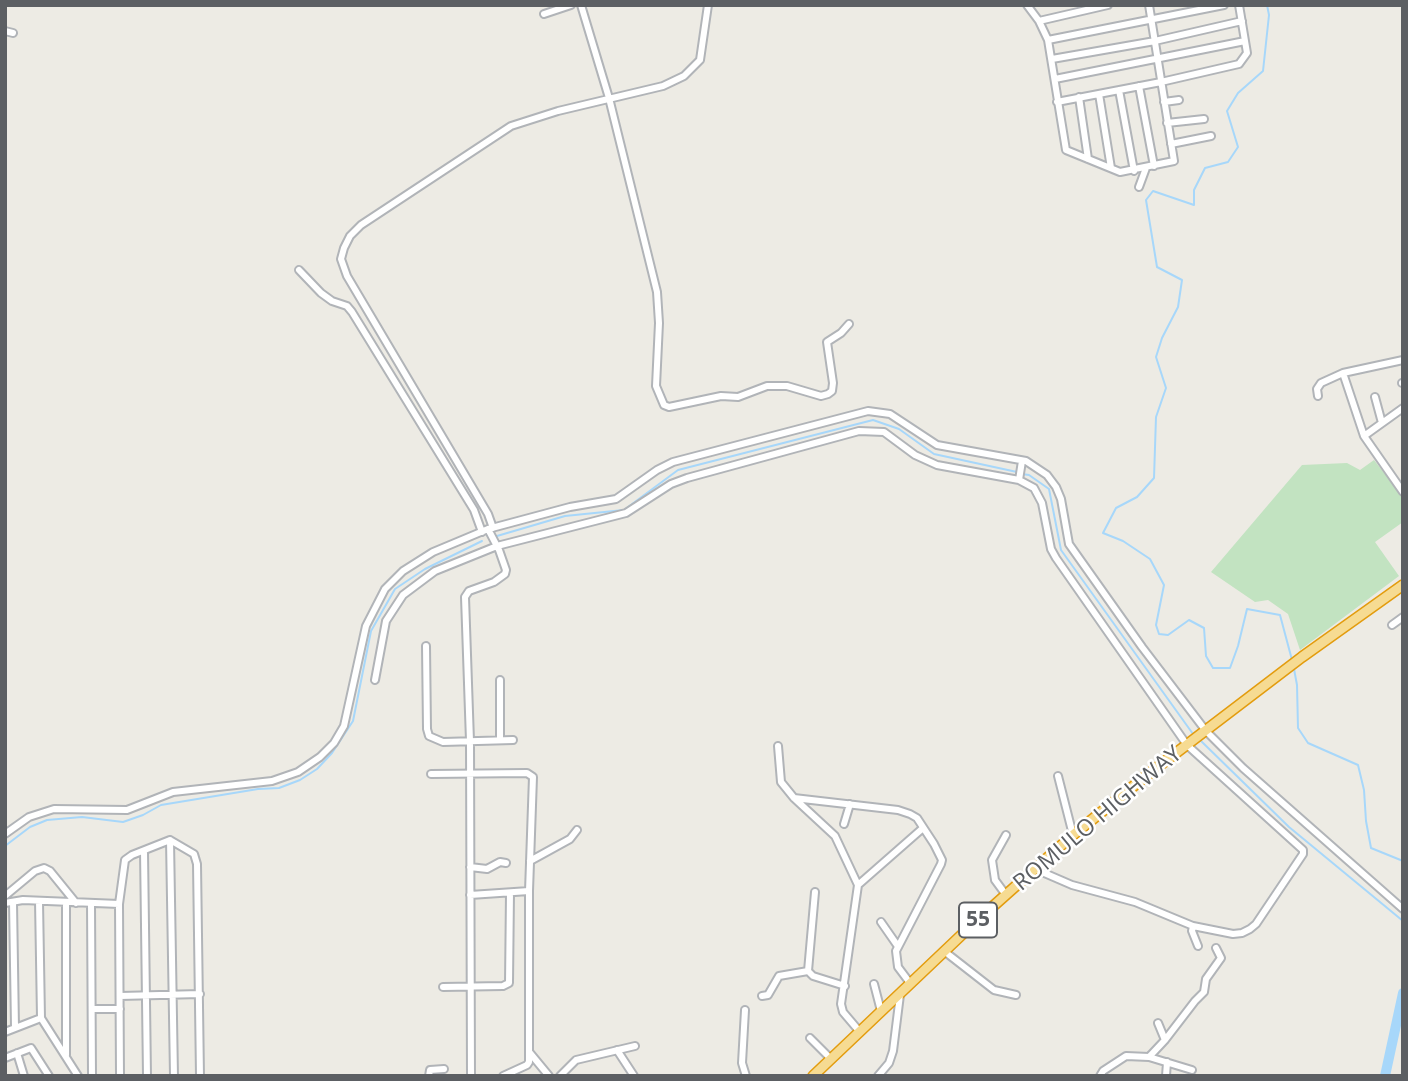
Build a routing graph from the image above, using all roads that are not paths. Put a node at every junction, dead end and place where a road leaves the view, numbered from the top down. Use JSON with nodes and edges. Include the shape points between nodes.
{"nodes":[{"id":1,"x":571,"y":5,"type":"edge"},
{"id":2,"x":581,"y":5,"type":"edge"},
{"id":3,"x":708,"y":5,"type":"edge"},
{"id":4,"x":1027,"y":5,"type":"edge"},
{"id":5,"x":1108,"y":5,"type":"edge"},
{"id":6,"x":1149,"y":5,"type":"edge"},
{"id":7,"x":1224,"y":5,"type":"edge"},
{"id":8,"x":1239,"y":5,"type":"edge"},
{"id":9,"x":544,"y":14,"type":"dead end"},
{"id":10,"x":1151,"y":19,"type":"junction"},
{"id":11,"x":1039,"y":20,"type":"junction"},
{"id":12,"x":1242,"y":21,"type":"junction"},
{"id":13,"x":5,"y":31,"type":"edge"},
{"id":14,"x":13,"y":33,"type":"dead end"},
{"id":15,"x":1048,"y":40,"type":"junction"},
{"id":16,"x":1154,"y":41,"type":"junction"},
{"id":17,"x":1245,"y":41,"type":"junction"},
{"id":18,"x":1052,"y":59,"type":"junction"},
{"id":19,"x":1157,"y":60,"type":"junction"},
{"id":20,"x":1055,"y":79,"type":"junction"},
{"id":21,"x":1161,"y":82,"type":"junction"},
{"id":22,"x":1139,"y":86,"type":"junction"},
{"id":23,"x":1119,"y":90,"type":"junction"},
{"id":24,"x":1099,"y":94,"type":"junction"},
{"id":25,"x":1079,"y":97,"type":"junction"},
{"id":26,"x":609,"y":98,"type":"junction"},
{"id":27,"x":1180,"y":100,"type":"dead end"},
{"id":28,"x":1057,"y":102,"type":"junction"},
{"id":29,"x":1164,"y":102,"type":"junction"},
{"id":30,"x":1204,"y":119,"type":"dead end"},
{"id":31,"x":1167,"y":123,"type":"junction"},
{"id":32,"x":1211,"y":136,"type":"dead end"},
{"id":33,"x":1171,"y":144,"type":"junction"},
{"id":34,"x":1088,"y":159,"type":"junction"},
{"id":35,"x":1154,"y":166,"type":"junction"},
{"id":36,"x":1111,"y":168,"type":"junction"},
{"id":37,"x":1146,"y":168,"type":"junction"},
{"id":38,"x":1134,"y":171,"type":"junction"},
{"id":39,"x":1120,"y":172,"type":"junction"},
{"id":40,"x":1118,"y":181,"type":"dead end"},
{"id":41,"x":1139,"y":187,"type":"dead end"},
{"id":42,"x":299,"y":270,"type":"dead end"},
{"id":43,"x":849,"y":324,"type":"dead end"},
{"id":44,"x":1403,"y":360,"type":"edge"},
{"id":45,"x":1343,"y":373,"type":"junction"},
{"id":46,"x":1318,"y":396,"type":"dead end"},
{"id":47,"x":1375,"y":397,"type":"dead end"},
{"id":48,"x":1403,"y":408,"type":"edge"},
{"id":49,"x":1381,"y":423,"type":"junction"},
{"id":50,"x":1364,"y":436,"type":"junction"},
{"id":51,"x":1022,"y":463,"type":"junction"},
{"id":52,"x":1019,"y":478,"type":"junction"},
{"id":53,"x":1403,"y":492,"type":"edge"},
{"id":54,"x":488,"y":529,"type":"junction"},
{"id":55,"x":497,"y":546,"type":"junction"},
{"id":56,"x":1403,"y":585,"type":"edge"},
{"id":57,"x":1403,"y":617,"type":"edge"},
{"id":58,"x":1392,"y":625,"type":"dead end"},
{"id":59,"x":426,"y":646,"type":"dead end"},
{"id":60,"x":375,"y":680,"type":"dead end"},
{"id":61,"x":500,"y":680,"type":"dead end"},
{"id":62,"x":1205,"y":732,"type":"junction"},
{"id":63,"x":500,"y":740,"type":"junction"},
{"id":64,"x":513,"y":740,"type":"dead end"},
{"id":65,"x":470,"y":741,"type":"junction"},
{"id":66,"x":1188,"y":744,"type":"junction"},
{"id":67,"x":778,"y":746,"type":"dead end"},
{"id":68,"x":431,"y":774,"type":"dead end"},
{"id":69,"x":470,"y":775,"type":"junction"},
{"id":70,"x":1058,"y":776,"type":"dead end"},
{"id":71,"x":794,"y":798,"type":"junction"},
{"id":72,"x":850,"y":804,"type":"junction"},
{"id":73,"x":844,"y":824,"type":"dead end"},
{"id":74,"x":923,"y":828,"type":"junction"},
{"id":75,"x":577,"y":830,"type":"dead end"},
{"id":76,"x":5,"y":834,"type":"edge"},
{"id":77,"x":1006,"y":835,"type":"dead end"},
{"id":78,"x":1073,"y":835,"type":"junction"},
{"id":79,"x":170,"y":840,"type":"junction"},
{"id":80,"x":145,"y":850,"type":"junction"},
{"id":81,"x":530,"y":861,"type":"junction"},
{"id":82,"x":506,"y":863,"type":"dead end"},
{"id":83,"x":470,"y":867,"type":"junction"},
{"id":84,"x":1035,"y":869,"type":"junction"},
{"id":85,"x":858,"y":885,"type":"junction"},
{"id":86,"x":529,"y":891,"type":"junction"},
{"id":87,"x":815,"y":892,"type":"dead end"},
{"id":88,"x":510,"y":893,"type":"junction"},
{"id":89,"x":470,"y":895,"type":"junction"},
{"id":90,"x":1006,"y":895,"type":"junction"},
{"id":91,"x":5,"y":896,"type":"edge"},
{"id":92,"x":39,"y":901,"type":"junction"},
{"id":93,"x":9,"y":902,"type":"edge"},
{"id":94,"x":66,"y":903,"type":"junction"},
{"id":95,"x":76,"y":903,"type":"junction"},
{"id":96,"x":91,"y":904,"type":"junction"},
{"id":97,"x":119,"y":904,"type":"junction"},
{"id":98,"x":1403,"y":909,"type":"edge"},
{"id":99,"x":881,"y":922,"type":"dead end"},
{"id":100,"x":1193,"y":926,"type":"junction"},
{"id":101,"x":897,"y":945,"type":"junction"},
{"id":102,"x":1198,"y":946,"type":"dead end"},
{"id":103,"x":1216,"y":948,"type":"dead end"},
{"id":104,"x":944,"y":951,"type":"junction"},
{"id":105,"x":808,"y":971,"type":"junction"},
{"id":106,"x":910,"y":983,"type":"junction"},
{"id":107,"x":874,"y":984,"type":"dead end"},
{"id":108,"x":845,"y":986,"type":"junction"},
{"id":109,"x":443,"y":987,"type":"dead end"},
{"id":110,"x":470,"y":987,"type":"junction"},
{"id":111,"x":172,"y":994,"type":"junction"},
{"id":112,"x":200,"y":994,"type":"junction"},
{"id":113,"x":146,"y":995,"type":"junction"},
{"id":114,"x":900,"y":995,"type":"junction"},
{"id":115,"x":1016,"y":995,"type":"dead end"},
{"id":116,"x":120,"y":996,"type":"junction"},
{"id":117,"x":762,"y":996,"type":"dead end"},
{"id":118,"x":92,"y":1009,"type":"junction"},
{"id":119,"x":120,"y":1010,"type":"junction"},
{"id":120,"x":745,"y":1010,"type":"dead end"},
{"id":121,"x":881,"y":1011,"type":"junction"},
{"id":122,"x":41,"y":1018,"type":"junction"},
{"id":123,"x":1158,"y":1023,"type":"dead end"},
{"id":124,"x":15,"y":1028,"type":"junction"},
{"id":125,"x":5,"y":1032,"type":"edge"},
{"id":126,"x":860,"y":1032,"type":"junction"},
{"id":127,"x":810,"y":1038,"type":"dead end"},
{"id":128,"x":1165,"y":1040,"type":"junction"},
{"id":129,"x":635,"y":1046,"type":"dead end"},
{"id":130,"x":617,"y":1050,"type":"junction"},
{"id":131,"x":529,"y":1051,"type":"junction"},
{"id":132,"x":17,"y":1053,"type":"junction"},
{"id":133,"x":66,"y":1056,"type":"junction"},
{"id":134,"x":1149,"y":1057,"type":"junction"},
{"id":135,"x":5,"y":1058,"type":"edge"},
{"id":136,"x":831,"y":1059,"type":"junction"},
{"id":137,"x":1167,"y":1062,"type":"junction"},
{"id":138,"x":444,"y":1069,"type":"dead end"},
{"id":139,"x":1192,"y":1070,"type":"dead end"},
{"id":140,"x":24,"y":1076,"type":"edge"},
{"id":141,"x":49,"y":1076,"type":"edge"},
{"id":142,"x":79,"y":1076,"type":"edge"},
{"id":143,"x":92,"y":1076,"type":"edge"},
{"id":144,"x":120,"y":1076,"type":"edge"},
{"id":145,"x":147,"y":1076,"type":"edge"},
{"id":146,"x":174,"y":1076,"type":"edge"},
{"id":147,"x":200,"y":1076,"type":"edge"},
{"id":148,"x":429,"y":1076,"type":"edge"},
{"id":149,"x":471,"y":1076,"type":"edge"},
{"id":150,"x":503,"y":1076,"type":"edge"},
{"id":151,"x":549,"y":1076,"type":"edge"},
{"id":152,"x":560,"y":1076,"type":"edge"},
{"id":153,"x":634,"y":1076,"type":"edge"},
{"id":154,"x":746,"y":1076,"type":"edge"},
{"id":155,"x":813,"y":1076,"type":"edge"},
{"id":156,"x":878,"y":1076,"type":"edge"},
{"id":157,"x":1100,"y":1076,"type":"edge"},
{"id":158,"x":1166,"y":1076,"type":"edge"}],
"edges":[{"from":1,"to":9,"type":"street"},
{"from":2,"to":26,"type":"street"},
{"from":3,"to":26,"type":"street","via":[[700,60],[692,70],[673,83]]},
{"from":4,"to":11,"type":"street"},
{"from":5,"to":11,"type":"street"},
{"from":6,"to":10,"type":"street"},
{"from":7,"to":10,"type":"street"},
{"from":8,"to":12,"type":"street"},
{"from":10,"to":15,"type":"street"},
{"from":10,"to":16,"type":"street"},
{"from":11,"to":15,"type":"street"},
{"from":12,"to":16,"type":"street"},
{"from":12,"to":17,"type":"street"},
{"from":13,"to":14,"type":"street"},
{"from":15,"to":18,"type":"street"},
{"from":16,"to":18,"type":"street"},
{"from":16,"to":19,"type":"street"},
{"from":17,"to":19,"type":"street"},
{"from":17,"to":21,"type":"street","via":[[1247,53],[1239,64]]},
{"from":18,"to":20,"type":"street"},
{"from":19,"to":20,"type":"street"},
{"from":19,"to":21,"type":"street"},
{"from":20,"to":28,"type":"street"},
{"from":21,"to":22,"type":"street"},
{"from":21,"to":29,"type":"street"},
{"from":22,"to":23,"type":"street"},
{"from":22,"to":35,"type":"street"},
{"from":23,"to":24,"type":"street"},
{"from":23,"to":38,"type":"street"},
{"from":24,"to":25,"type":"street"},
{"from":24,"to":36,"type":"street"},
{"from":25,"to":28,"type":"street"},
{"from":25,"to":34,"type":"street"},
{"from":26,"to":43,"type":"street","via":[[657,292],[656,386],[664,405],[738,397],[766,386],[828,394],[833,383],[827,342]]},
{"from":26,"to":54,"type":"street","via":[[505,129],[361,225],[341,254],[347,276],[488,514]]},
{"from":27,"to":29,"type":"street"},
{"from":28,"to":34,"type":"street","via":[[1066,150]]},
{"from":29,"to":31,"type":"street"},
{"from":30,"to":31,"type":"street"},
{"from":31,"to":33,"type":"street"},
{"from":32,"to":33,"type":"street"},
{"from":33,"to":35,"type":"street","via":[[1174,161]]},
{"from":34,"to":36,"type":"street"},
{"from":35,"to":37,"type":"street"},
{"from":36,"to":39,"type":"street"},
{"from":37,"to":38,"type":"street"},
{"from":37,"to":41,"type":"street"},
{"from":38,"to":39,"type":"street"},
{"from":39,"to":40,"type":"street"},
{"from":42,"to":54,"type":"street","via":[[321,293],[352,312]]},
{"from":44,"to":45,"type":"street"},
{"from":45,"to":46,"type":"street","via":[[1321,383]]},
{"from":45,"to":50,"type":"street"},
{"from":47,"to":49,"type":"street"},
{"from":48,"to":49,"type":"street"},
{"from":49,"to":50,"type":"street"},
{"from":50,"to":53,"type":"street"},
{"from":51,"to":52,"type":"street"},
{"from":51,"to":54,"type":"street","via":[[937,445],[890,414],[868,411],[673,462],[616,499]]},
{"from":51,"to":62,"type":"street","via":[[1037,467],[1056,486],[1069,544]]},
{"from":52,"to":55,"type":"street","via":[[937,465],[884,432],[866,430],[687,478],[614,517]]},
{"from":52,"to":66,"type":"street","via":[[1039,495],[1056,558]]},
{"from":54,"to":55,"type":"street"},
{"from":54,"to":76,"type":"street","via":[[433,552],[385,589],[366,626],[344,726],[320,757],[298,772],[272,781],[173,792],[127,810],[54,809],[29,817]]},
{"from":55,"to":60,"type":"street","via":[[435,571],[403,595],[386,621]]},
{"from":55,"to":65,"type":"street","via":[[505,574],[465,597]]},
{"from":56,"to":62,"type":"highway","name":"ROMULO HIGHWAY","number":"55"},
{"from":57,"to":58,"type":"street"},
{"from":59,"to":65,"type":"street","via":[[428,732],[436,741]]},
{"from":61,"to":63,"type":"street"},
{"from":62,"to":66,"type":"highway","name":"ROMULO HIGHWAY","number":"55"},
{"from":62,"to":98,"type":"street"},
{"from":63,"to":64,"type":"street"},
{"from":63,"to":65,"type":"street"},
{"from":65,"to":69,"type":"street"},
{"from":66,"to":78,"type":"highway","name":"ROMULO HIGHWAY","number":"55"},
{"from":66,"to":100,"type":"street","via":[[1303,850],[1256,925],[1233,934]]},
{"from":67,"to":71,"type":"street","via":[[781,782]]},
{"from":68,"to":69,"type":"street"},
{"from":69,"to":81,"type":"street","via":[[527,773],[533,777]]},
{"from":69,"to":83,"type":"street"},
{"from":70,"to":78,"type":"street"},
{"from":71,"to":72,"type":"street"},
{"from":71,"to":85,"type":"street","via":[[835,836]]},
{"from":72,"to":73,"type":"street"},
{"from":72,"to":74,"type":"street","via":[[910,814]]},
{"from":74,"to":85,"type":"street"},
{"from":74,"to":101,"type":"street","via":[[942,860]]},
{"from":75,"to":81,"type":"street","via":[[570,839]]},
{"from":77,"to":90,"type":"street","via":[[992,860],[995,880]]},
{"from":78,"to":84,"type":"highway","name":"ROMULO HIGHWAY","number":"55"},
{"from":79,"to":80,"type":"street"},
{"from":79,"to":111,"type":"street"},
{"from":79,"to":112,"type":"street","via":[[194,854],[197,864]]},
{"from":80,"to":97,"type":"street","via":[[125,860]]},
{"from":80,"to":113,"type":"street"},
{"from":81,"to":86,"type":"street"},
{"from":82,"to":83,"type":"street","via":[[487,869]]},
{"from":83,"to":89,"type":"street"},
{"from":84,"to":90,"type":"highway","name":"ROMULO HIGHWAY","number":"55"},
{"from":84,"to":100,"type":"street"},
{"from":85,"to":108,"type":"street"},
{"from":86,"to":88,"type":"street"},
{"from":86,"to":131,"type":"street"},
{"from":87,"to":105,"type":"street"},
{"from":88,"to":89,"type":"street"},
{"from":88,"to":110,"type":"street","via":[[509,982]]},
{"from":89,"to":110,"type":"street"},
{"from":90,"to":104,"type":"highway","name":"ROMULO HIGHWAY","number":"55"},
{"from":91,"to":95,"type":"street","via":[[44,868]]},
{"from":92,"to":93,"type":"street"},
{"from":92,"to":94,"type":"street"},
{"from":92,"to":122,"type":"street"},
{"from":93,"to":124,"type":"street"},
{"from":94,"to":95,"type":"street"},
{"from":94,"to":133,"type":"street"},
{"from":95,"to":96,"type":"street"},
{"from":96,"to":97,"type":"street"},
{"from":96,"to":118,"type":"street"},
{"from":97,"to":116,"type":"street"},
{"from":99,"to":101,"type":"street"},
{"from":100,"to":102,"type":"street"},
{"from":101,"to":106,"type":"street","via":[[898,967]]},
{"from":103,"to":128,"type":"street","via":[[1221,958],[1206,979],[1204,992]]},
{"from":104,"to":106,"type":"highway","name":"ROMULO HIGHWAY","number":"55"},
{"from":104,"to":115,"type":"street","via":[[988,986]]},
{"from":105,"to":108,"type":"street"},
{"from":105,"to":117,"type":"street","via":[[783,974],[768,995]]},
{"from":106,"to":114,"type":"highway","name":"ROMULO HIGHWAY","number":"55"},
{"from":107,"to":121,"type":"street"},
{"from":108,"to":126,"type":"street","via":[[841,1008]]},
{"from":109,"to":110,"type":"street"},
{"from":110,"to":149,"type":"street"},
{"from":111,"to":112,"type":"street"},
{"from":111,"to":113,"type":"street"},
{"from":111,"to":146,"type":"street"},
{"from":112,"to":147,"type":"street"},
{"from":113,"to":116,"type":"street"},
{"from":113,"to":145,"type":"street"},
{"from":114,"to":121,"type":"highway","name":"ROMULO HIGHWAY","number":"55"},
{"from":114,"to":156,"type":"street","via":[[893,1051]]},
{"from":116,"to":119,"type":"street"},
{"from":118,"to":119,"type":"street"},
{"from":118,"to":143,"type":"street"},
{"from":119,"to":144,"type":"street"},
{"from":120,"to":154,"type":"street","via":[[742,1063]]},
{"from":121,"to":126,"type":"highway","name":"ROMULO HIGHWAY","number":"55"},
{"from":122,"to":124,"type":"street"},
{"from":122,"to":133,"type":"street"},
{"from":123,"to":128,"type":"street"},
{"from":124,"to":125,"type":"street"},
{"from":126,"to":136,"type":"highway","name":"ROMULO HIGHWAY","number":"55"},
{"from":127,"to":136,"type":"street"},
{"from":128,"to":134,"type":"street"},
{"from":129,"to":130,"type":"street"},
{"from":130,"to":152,"type":"street","via":[[576,1060]]},
{"from":130,"to":153,"type":"street"},
{"from":131,"to":150,"type":"street","via":[[527,1065]]},
{"from":131,"to":151,"type":"street"},
{"from":132,"to":135,"type":"street"},
{"from":132,"to":140,"type":"street"},
{"from":132,"to":141,"type":"street","via":[[31,1048]]},
{"from":133,"to":142,"type":"street"},
{"from":134,"to":137,"type":"street"},
{"from":134,"to":157,"type":"street","via":[[1126,1056]]},
{"from":136,"to":155,"type":"highway","name":"ROMULO HIGHWAY","number":"55"},
{"from":137,"to":139,"type":"street"},
{"from":137,"to":158,"type":"street"},
{"from":138,"to":148,"type":"street","via":[[430,1070]]}]}
